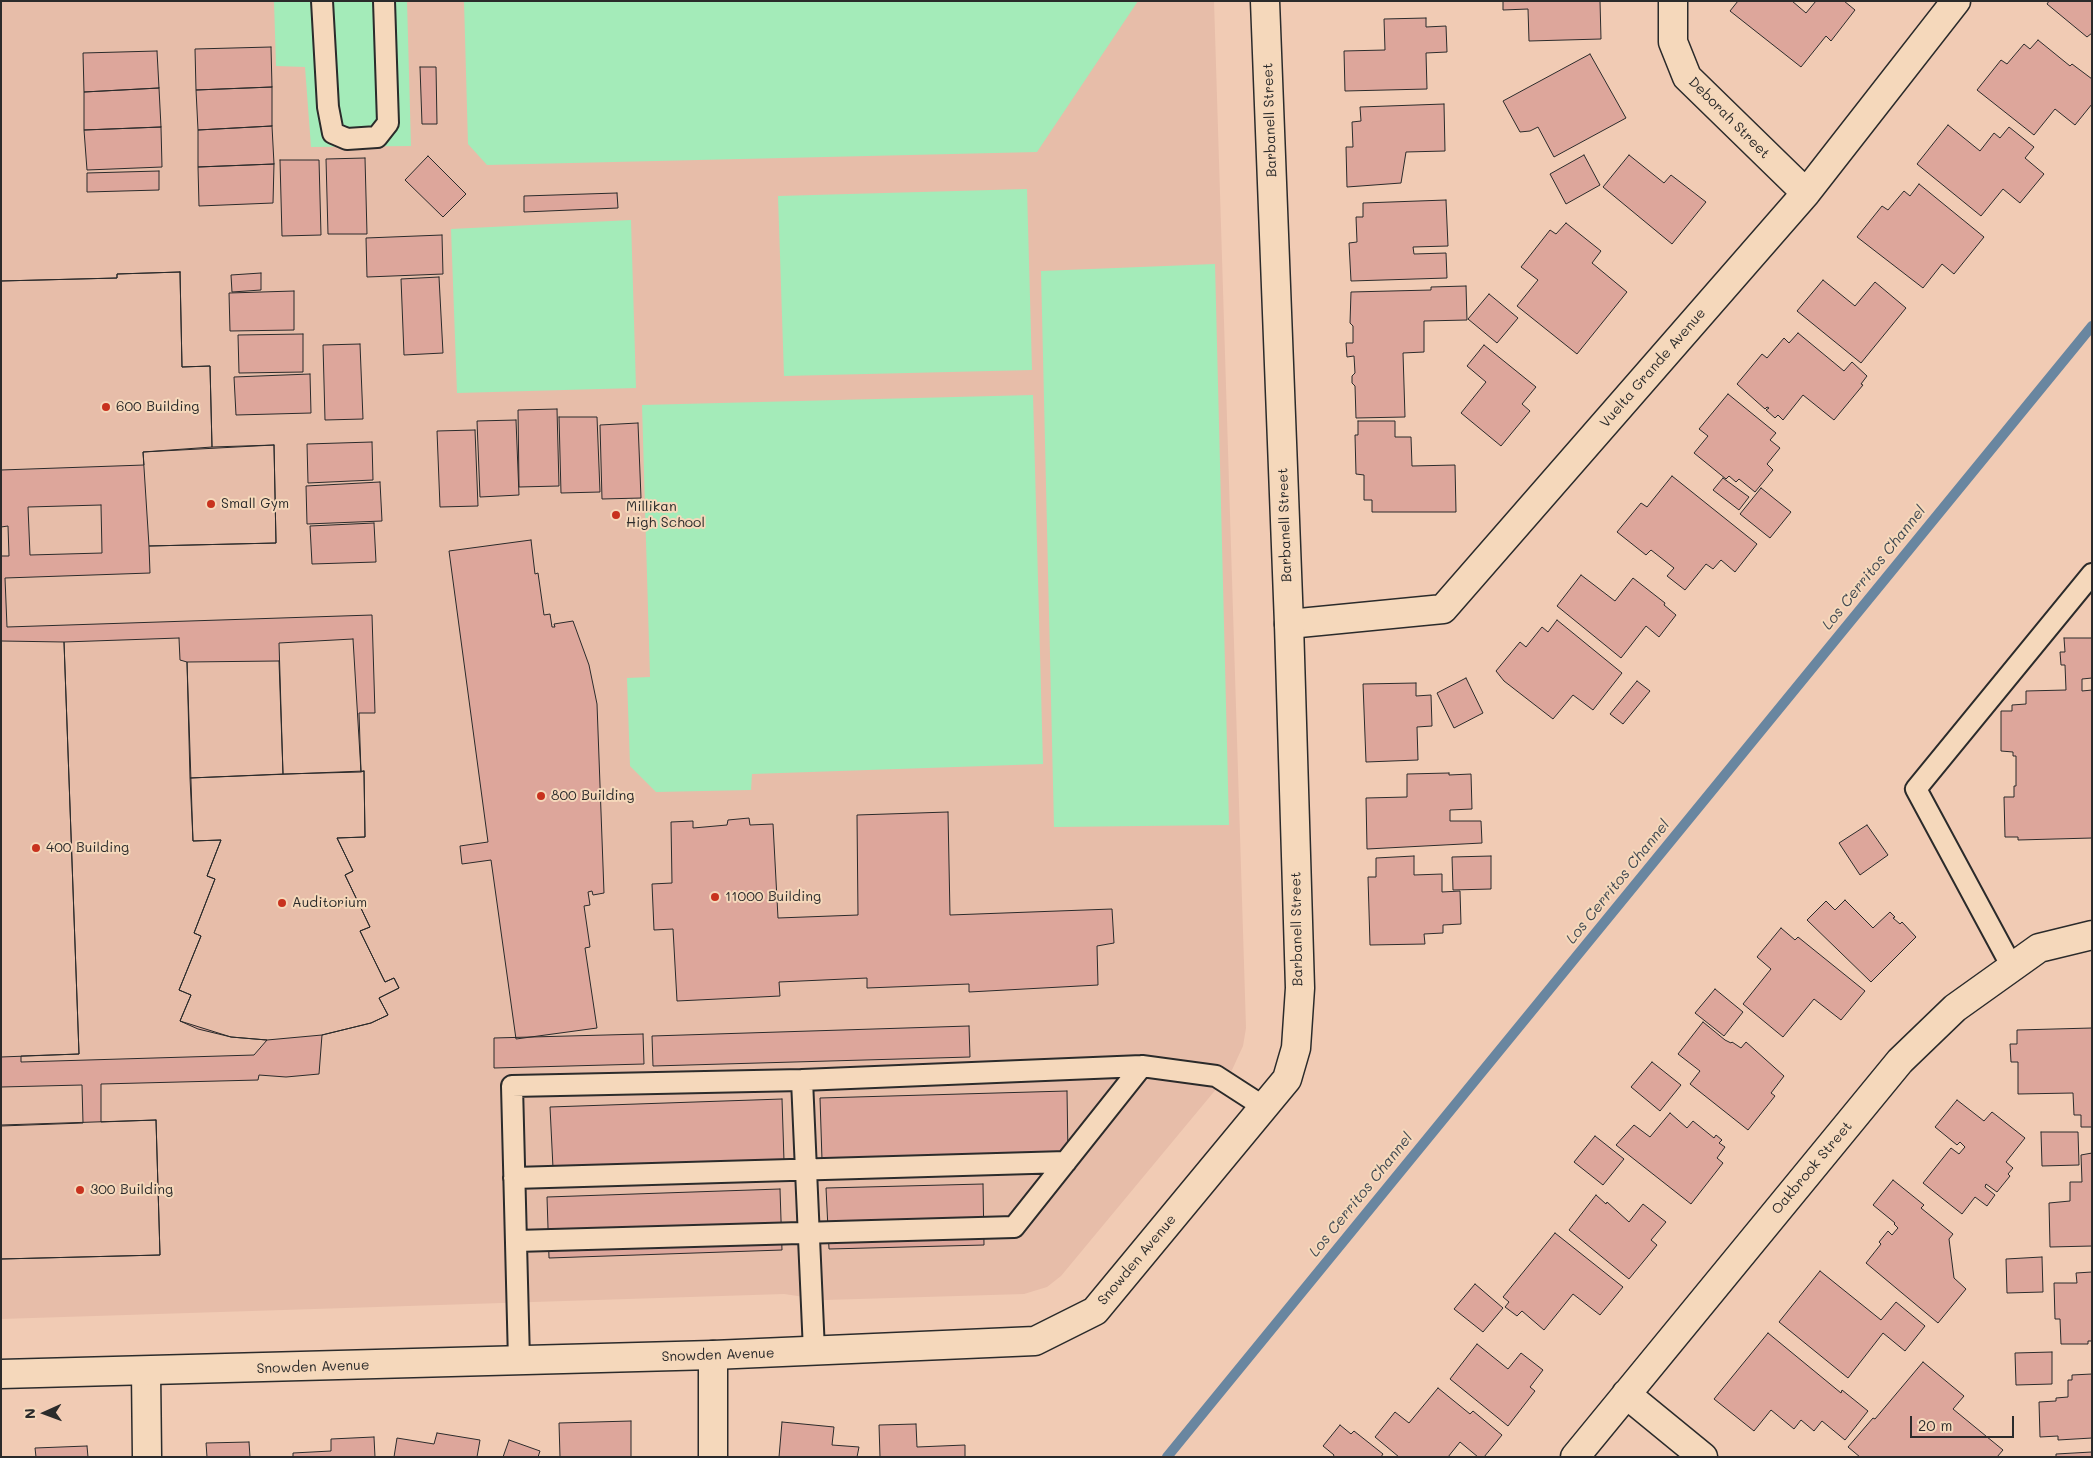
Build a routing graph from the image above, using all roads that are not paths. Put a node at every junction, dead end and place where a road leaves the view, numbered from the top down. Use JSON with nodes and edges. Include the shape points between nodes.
{"nodes":[{"id":1,"x":322,"y":1,"type":"edge"},
{"id":2,"x":384,"y":1,"type":"edge"},
{"id":3,"x":1266,"y":1,"type":"edge"},
{"id":4,"x":1673,"y":1,"type":"edge"},
{"id":5,"x":1956,"y":1,"type":"edge"},
{"id":6,"x":1806,"y":192,"type":"junction"},
{"id":7,"x":2092,"y":574,"type":"edge"},
{"id":8,"x":1288,"y":624,"type":"junction"},
{"id":9,"x":2092,"y":935,"type":"edge"},
{"id":10,"x":2012,"y":967,"type":"junction"},
{"id":11,"x":1296,"y":1048,"type":"joint"},
{"id":12,"x":1142,"y":1066,"type":"junction"},
{"id":13,"x":802,"y":1080,"type":"junction"},
{"id":14,"x":1264,"y":1107,"type":"junction"},
{"id":15,"x":1066,"y":1162,"type":"junction"},
{"id":16,"x":806,"y":1169,"type":"junction"},
{"id":17,"x":514,"y":1178,"type":"junction"},
{"id":18,"x":809,"y":1232,"type":"junction"},
{"id":19,"x":516,"y":1241,"type":"junction"},
{"id":20,"x":814,"y":1351,"type":"junction"},
{"id":21,"x":713,"y":1355,"type":"junction"},
{"id":22,"x":519,"y":1361,"type":"junction"},
{"id":23,"x":146,"y":1371,"type":"junction"},
{"id":24,"x":1,"y":1374,"type":"edge"},
{"id":25,"x":1626,"y":1394,"type":"junction"},
{"id":26,"x":148,"y":1457,"type":"edge"},
{"id":27,"x":713,"y":1457,"type":"edge"},
{"id":28,"x":1575,"y":1457,"type":"edge"},
{"id":29,"x":1703,"y":1457,"type":"edge"}],
"edges":[{"from":1,"to":2,"type":"lane","via":[[332,132],[347,139],[377,137],[388,123]]},
{"from":3,"to":8,"type":"street","name":"Barbanell Street"},
{"from":4,"to":6,"type":"street","name":"Deborah Street","via":[[1673,42],[1687,77]]},
{"from":5,"to":6,"type":"street","name":"Vuelta Grande Avenue"},
{"from":6,"to":8,"type":"street","name":"Vuelta Grande Avenue","via":[[1443,609]]},
{"from":7,"to":10,"type":"lane","via":[[1916,789]]},
{"from":8,"to":11,"type":"street","name":"Barbanell Street","via":[[1300,988]]},
{"from":9,"to":10,"type":"street","name":"Oakbrook Street","via":[[2039,948]]},
{"from":10,"to":25,"type":"street","name":"Oakbrook Street","via":[[1955,1008],[1900,1061]]},
{"from":11,"to":14,"type":"street","name":"Snowden Avenue","via":[[1286,1079]]},
{"from":12,"to":13,"type":"lane"},
{"from":12,"to":14,"type":"lane","via":[[1216,1076]]},
{"from":12,"to":15,"type":"lane"},
{"from":13,"to":16,"type":"lane"},
{"from":13,"to":17,"type":"lane","via":[[512,1086]]},
{"from":14,"to":20,"type":"street","name":"Snowden Avenue","via":[[1095,1311],[1035,1341]]},
{"from":15,"to":16,"type":"lane"},
{"from":15,"to":18,"type":"lane","via":[[1014,1227]]},
{"from":16,"to":17,"type":"lane"},
{"from":16,"to":18,"type":"lane"},
{"from":17,"to":19,"type":"lane"},
{"from":18,"to":19,"type":"lane"},
{"from":18,"to":20,"type":"lane"},
{"from":19,"to":22,"type":"lane"},
{"from":20,"to":21,"type":"street","name":"Snowden Avenue"},
{"from":21,"to":22,"type":"street","name":"Snowden Avenue"},
{"from":21,"to":27,"type":"street"},
{"from":22,"to":23,"type":"street","name":"Snowden Avenue"},
{"from":23,"to":24,"type":"street","name":"Snowden Avenue"},
{"from":23,"to":26,"type":"street"},
{"from":25,"to":28,"type":"street","name":"Oakbrook Street"},
{"from":25,"to":29,"type":"street"}]}
